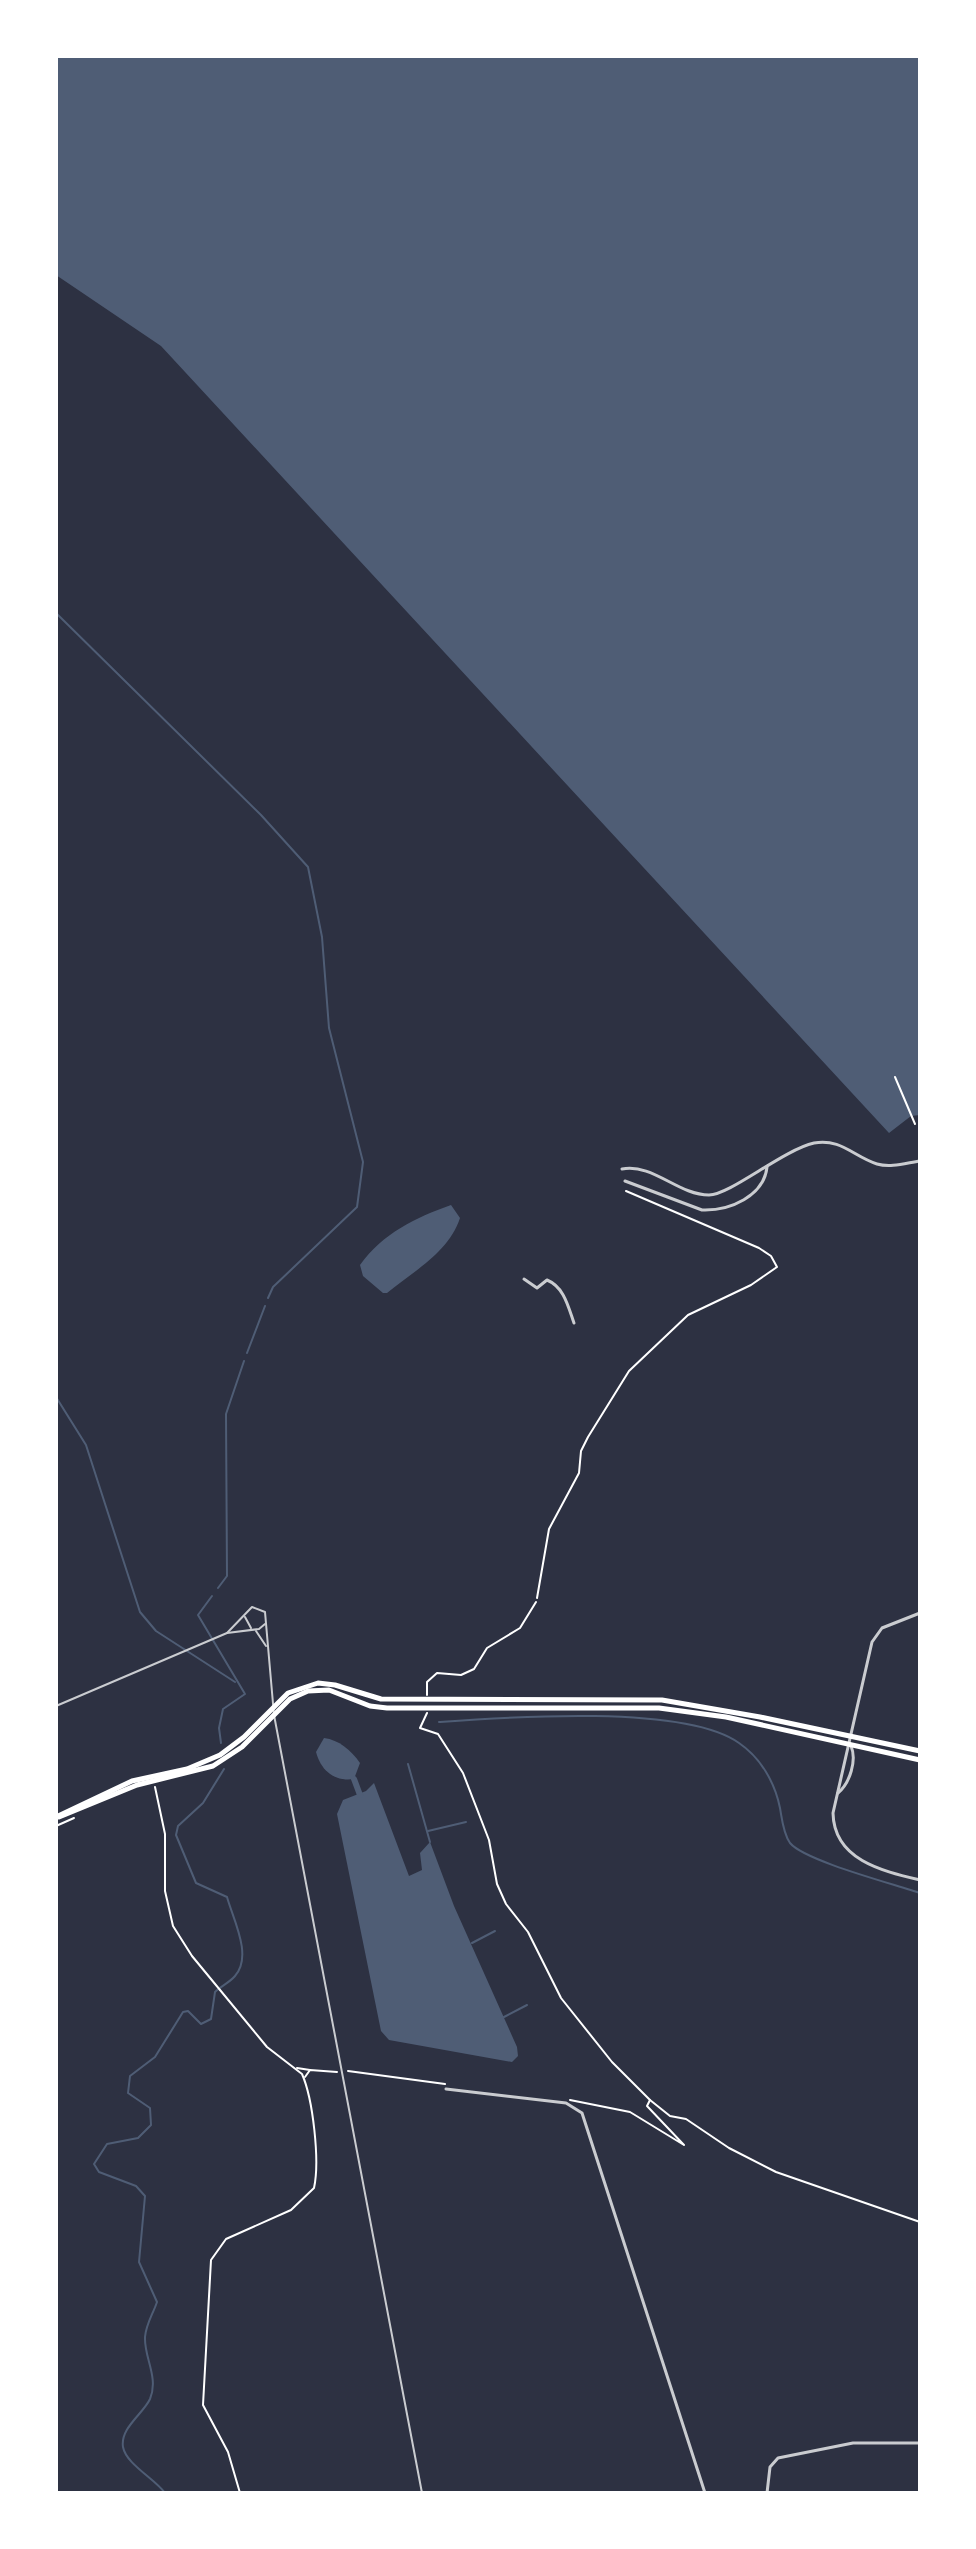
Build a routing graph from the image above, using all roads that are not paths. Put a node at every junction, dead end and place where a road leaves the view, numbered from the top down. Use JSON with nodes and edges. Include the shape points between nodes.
{"nodes":[{"id":1,"x":920,"y":1161,"type":"edge"},
{"id":2,"x":767,"y":1166,"type":"junction"},
{"id":3,"x":622,"y":1169,"type":"dead end"},
{"id":4,"x":625,"y":1181,"type":"dead end"},
{"id":5,"x":524,"y":1279,"type":"dead end"},
{"id":6,"x":574,"y":1323,"type":"dead end"},
{"id":7,"x":246,"y":1613,"type":"junction"},
{"id":8,"x":920,"y":1613,"type":"edge"},
{"id":9,"x":266,"y":1623,"type":"junction"},
{"id":10,"x":253,"y":1629,"type":"junction"},
{"id":11,"x":227,"y":1633,"type":"junction"},
{"id":12,"x":266,"y":1647,"type":"junction"},
{"id":13,"x":56,"y":1706,"type":"edge"},
{"id":14,"x":271,"y":1713,"type":"junction"},
{"id":15,"x":852,"y":1737,"type":"junction"},
{"id":16,"x":851,"y":1745,"type":"junction"},
{"id":17,"x":920,"y":1751,"type":"edge"},
{"id":18,"x":920,"y":1760,"type":"edge"},
{"id":19,"x":838,"y":1793,"type":"junction"},
{"id":20,"x":56,"y":1817,"type":"edge"},
{"id":21,"x":920,"y":1880,"type":"edge"},
{"id":22,"x":446,"y":2087,"type":"road end"},
{"id":23,"x":920,"y":2443,"type":"edge"},
{"id":24,"x":422,"y":2493,"type":"edge"},
{"id":25,"x":705,"y":2493,"type":"edge"},
{"id":26,"x":767,"y":2493,"type":"edge"}],
"edges":[{"from":1,"to":2,"type":"street","via":[[878,1164],[840,1145],[820,1142],[794,1149]]},
{"from":2,"to":3,"type":"street","via":[[707,1195],[639,1168]]},
{"from":2,"to":4,"type":"street","via":[[765,1180],[750,1196],[713,1210]]},
{"from":5,"to":6,"type":"street","via":[[537,1288],[553,1282]]},
{"from":7,"to":9,"type":"lane","via":[[261,1608]]},
{"from":7,"to":10,"type":"lane","via":[[246,1623]]},
{"from":7,"to":11,"type":"lane"},
{"from":8,"to":15,"type":"street","via":[[882,1628],[872,1642]]},
{"from":9,"to":10,"type":"lane"},
{"from":9,"to":12,"type":"lane"},
{"from":10,"to":11,"type":"lane"},
{"from":10,"to":12,"type":"lane"},
{"from":11,"to":13,"type":"lane"},
{"from":12,"to":14,"type":"lane"},
{"from":14,"to":15,"type":"main road","via":[[295,1688],[318,1683],[381,1699],[662,1700]]},
{"from":14,"to":16,"type":"main road","via":[[298,1694],[323,1689],[383,1708],[583,1706],[693,1712]]},
{"from":14,"to":20,"type":"main road","via":[[232,1751],[195,1769]]},
{"from":14,"to":24,"type":"lane"},
{"from":15,"to":16,"type":"street"},
{"from":15,"to":17,"type":"main road"},
{"from":16,"to":18,"type":"main road"},
{"from":16,"to":19,"type":"street"},
{"from":16,"to":19,"type":"street","via":[[855,1755]]},
{"from":19,"to":21,"type":"street","via":[[833,1819],[850,1853],[872,1867]]},
{"from":22,"to":25,"type":"street","via":[[566,2103],[582,2113]]},
{"from":23,"to":26,"type":"street","via":[[853,2443],[778,2458],[770,2467]]}]}
